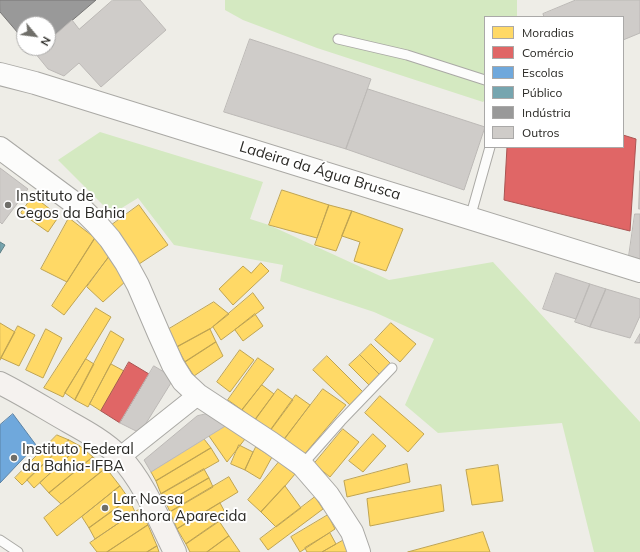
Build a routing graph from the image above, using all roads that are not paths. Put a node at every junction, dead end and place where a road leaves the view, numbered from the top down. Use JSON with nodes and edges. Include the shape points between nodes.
{"nodes":[{"id":1,"x":338,"y":39,"type":"dead end"},
{"id":2,"x":1,"y":73,"type":"edge"},
{"id":3,"x":484,"y":80,"type":"edge"},
{"id":4,"x":0,"y":148,"type":"edge"},
{"id":5,"x":490,"y":148,"type":"edge"},
{"id":6,"x":470,"y":218,"type":"junction"},
{"id":7,"x":640,"y":271,"type":"edge"},
{"id":8,"x":392,"y":368,"type":"dead end"},
{"id":9,"x":0,"y":383,"type":"edge"},
{"id":10,"x":198,"y":395,"type":"junction"},
{"id":11,"x":120,"y":457,"type":"junction"},
{"id":12,"x":302,"y":465,"type":"junction"},
{"id":13,"x":0,"y":540,"type":"edge"},
{"id":14,"x":18,"y":552,"type":"edge"},
{"id":15,"x":174,"y":552,"type":"edge"},
{"id":16,"x":360,"y":552,"type":"edge"}],
"edges":[{"from":1,"to":3,"type":"lane","via":[[407,55]]},
{"from":2,"to":6,"type":"street","name":"Ladeira da Água Brusca"},
{"from":4,"to":10,"type":"street","via":[[81,208],[110,239],[138,284],[173,365],[183,381]]},
{"from":5,"to":6,"type":"lane"},
{"from":6,"to":7,"type":"street","name":"Ladeira da Água Brusca"},
{"from":8,"to":12,"type":"lane"},
{"from":9,"to":11,"type":"main road","via":[[91,435]]},
{"from":10,"to":11,"type":"street"},
{"from":10,"to":12,"type":"street"},
{"from":11,"to":15,"type":"main road","via":[[144,490]]},
{"from":12,"to":16,"type":"street","via":[[332,500],[352,532]]},
{"from":13,"to":14,"type":"lane"}]}
